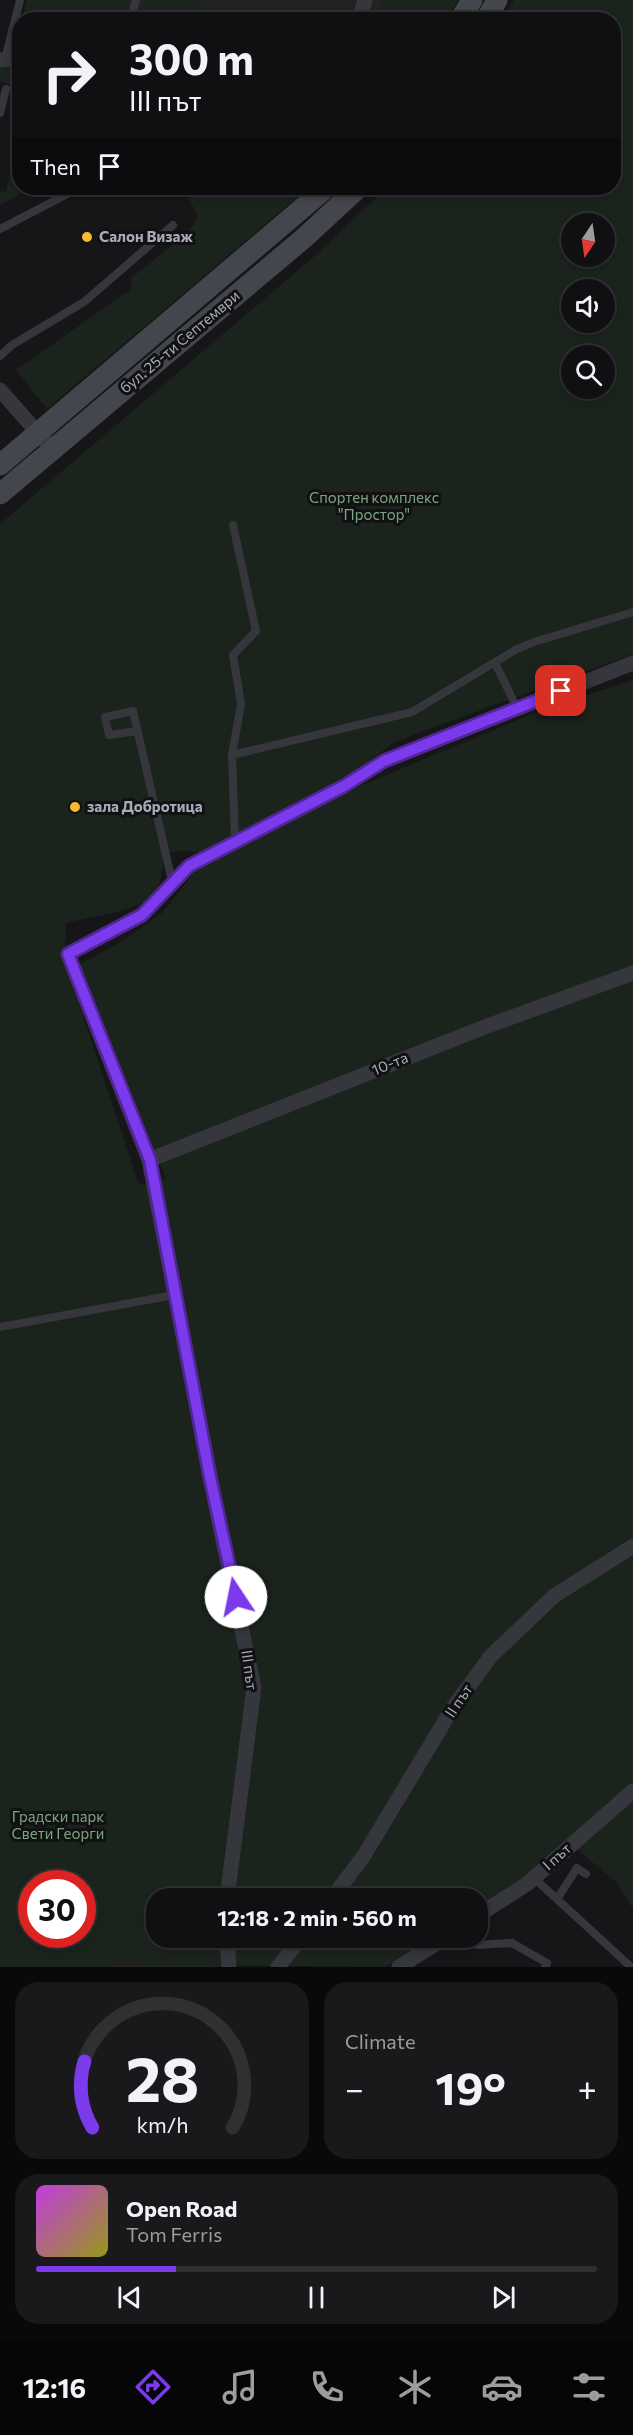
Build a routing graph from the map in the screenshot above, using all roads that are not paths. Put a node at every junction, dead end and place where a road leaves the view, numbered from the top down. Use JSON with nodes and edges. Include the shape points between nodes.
{"nodes":[{"id":1,"x":12,"y":39,"type":"edge"},
{"id":2,"x":8,"y":59,"type":"edge"},
{"id":3,"x":6,"y":89,"type":"dead end"},
{"id":4,"x":0,"y":113,"type":"edge"},
{"id":5,"x":66,"y":195,"type":"edge"},
{"id":6,"x":318,"y":195,"type":"edge"},
{"id":7,"x":350,"y":195,"type":"edge"},
{"id":8,"x":173,"y":225,"type":"dead end"},
{"id":9,"x":0,"y":229,"type":"edge"},
{"id":10,"x":0,"y":356,"type":"edge"},
{"id":11,"x":0,"y":390,"type":"edge"},
{"id":12,"x":38,"y":433,"type":"junction"},
{"id":13,"x":52,"y":450,"type":"junction"},
{"id":14,"x":0,"y":465,"type":"edge"},
{"id":15,"x":0,"y":494,"type":"edge"},
{"id":16,"x":233,"y":525,"type":"dead end"},
{"id":17,"x":633,"y":612,"type":"edge"},
{"id":18,"x":495,"y":663,"type":"junction"},
{"id":19,"x":633,"y":663,"type":"edge"},
{"id":20,"x":517,"y":708,"type":"junction"},
{"id":21,"x":137,"y":731,"type":"junction"},
{"id":22,"x":232,"y":756,"type":"junction"},
{"id":23,"x":235,"y":841,"type":"junction"},
{"id":24,"x":172,"y":881,"type":"junction"},
{"id":25,"x":633,"y":973,"type":"edge"},
{"id":26,"x":150,"y":1160,"type":"junction"},
{"id":27,"x":174,"y":1295,"type":"junction"},
{"id":28,"x":0,"y":1327,"type":"edge"},
{"id":29,"x":633,"y":1546,"type":"edge"},
{"id":30,"x":633,"y":1791,"type":"edge"},
{"id":31,"x":586,"y":1874,"type":"dead end"},
{"id":32,"x":534,"y":1878,"type":"junction"},
{"id":33,"x":228,"y":1888,"type":"edge"},
{"id":34,"x":339,"y":1888,"type":"edge"},
{"id":35,"x":557,"y":1899,"type":"junction"},
{"id":36,"x":488,"y":1909,"type":"edge"},
{"id":37,"x":488,"y":1944,"type":"edge"},
{"id":38,"x":228,"y":1948,"type":"edge"},
{"id":39,"x":293,"y":1948,"type":"edge"},
{"id":40,"x":430,"y":1948,"type":"edge"},
{"id":41,"x":230,"y":1967,"type":"edge"},
{"id":42,"x":279,"y":1967,"type":"edge"},
{"id":43,"x":399,"y":1967,"type":"edge"},
{"id":44,"x":545,"y":1967,"type":"edge"},
{"id":45,"x":631,"y":1967,"type":"edge"}],
"edges":[{"from":1,"to":2,"type":"lane"},
{"from":3,"to":4,"type":"lane"},
{"from":5,"to":9,"type":"lane"},
{"from":6,"to":12,"type":"main road","name":"бул. 25-ти Септември"},
{"from":7,"to":13,"type":"main road","name":"бул. 25-ти Септември"},
{"from":8,"to":10,"type":"lane","via":[[84,303]]},
{"from":11,"to":12,"type":"street"},
{"from":12,"to":13,"type":"street"},
{"from":12,"to":14,"type":"main road","name":"бул. 25-ти Септември"},
{"from":13,"to":15,"type":"main road","name":"бул. 25-ти Септември"},
{"from":16,"to":22,"type":"lane","via":[[256,631],[233,655],[241,704]]},
{"from":17,"to":18,"type":"lane","via":[[534,642]]},
{"from":18,"to":20,"type":"lane"},
{"from":18,"to":22,"type":"lane","via":[[412,712]]},
{"from":19,"to":20,"type":"street","name":"ІІІ път"},
{"from":20,"to":23,"type":"street","name":"ІІІ път","via":[[384,761],[344,786]]},
{"from":21,"to":21,"type":"lane","via":[[109,735],[105,717],[133,711]]},
{"from":21,"to":24,"type":"lane"},
{"from":22,"to":23,"type":"lane"},
{"from":23,"to":24,"type":"street","name":"ІІІ път","via":[[189,866]]},
{"from":24,"to":26,"type":"street","name":"ІІІ път","via":[[142,915],[68,954]]},
{"from":25,"to":26,"type":"street","name":"10-та","via":[[482,1028]]},
{"from":26,"to":27,"type":"street","name":"ІІІ път"},
{"from":27,"to":28,"type":"lane"},
{"from":27,"to":33,"type":"street","name":"ІІІ път","via":[[254,1687]]},
{"from":29,"to":34,"type":"street","name":"ІІ път","via":[[554,1596],[491,1656],[452,1709],[363,1857]]},
{"from":30,"to":32,"type":"street","name":"І път"},
{"from":31,"to":35,"type":"lane","via":[[577,1868]]},
{"from":32,"to":35,"type":"lane"},
{"from":32,"to":36,"type":"street","name":"І път"},
{"from":35,"to":45,"type":"lane"},
{"from":37,"to":44,"type":"lane","via":[[512,1943],[547,1963]]},
{"from":38,"to":41,"type":"street"},
{"from":39,"to":42,"type":"street"},
{"from":40,"to":43,"type":"street"}]}
